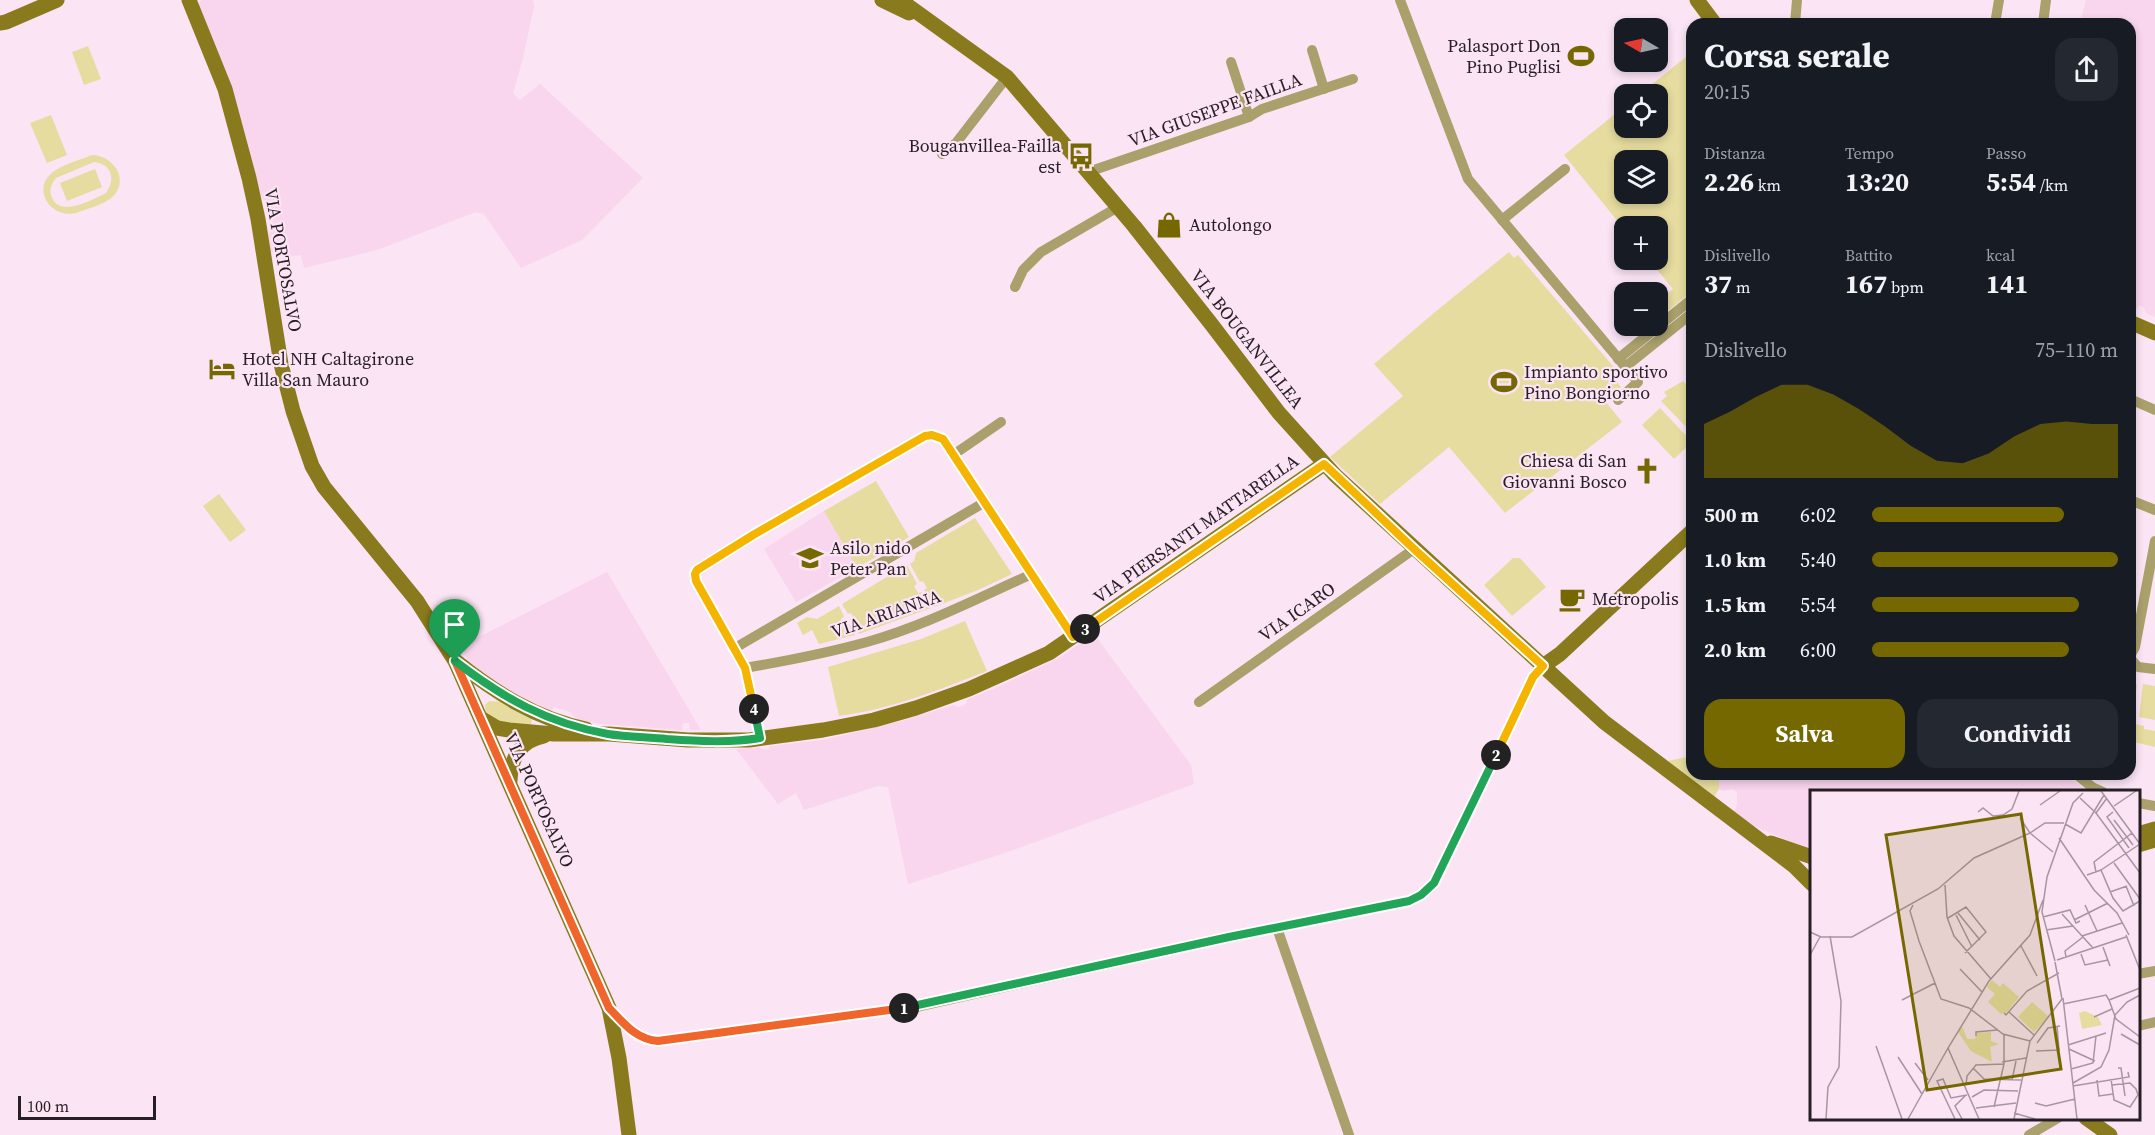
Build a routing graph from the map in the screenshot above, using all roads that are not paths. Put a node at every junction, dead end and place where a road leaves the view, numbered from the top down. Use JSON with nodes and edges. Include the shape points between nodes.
{"nodes":[{"id":1,"x":57,"y":0,"type":"edge"},
{"id":2,"x":189,"y":0,"type":"edge"},
{"id":3,"x":882,"y":0,"type":"edge"},
{"id":4,"x":900,"y":0,"type":"edge"},
{"id":5,"x":1400,"y":0,"type":"edge"},
{"id":6,"x":1697,"y":0,"type":"edge"},
{"id":7,"x":1797,"y":0,"type":"edge"},
{"id":8,"x":1999,"y":0,"type":"edge"},
{"id":9,"x":2046,"y":0,"type":"edge"},
{"id":10,"x":33,"y":10,"type":"junction"},
{"id":11,"x":0,"y":13,"type":"edge"},
{"id":12,"x":1710,"y":18,"type":"edge"},
{"id":13,"x":1796,"y":18,"type":"edge"},
{"id":14,"x":1996,"y":18,"type":"edge"},
{"id":15,"x":2044,"y":18,"type":"edge"},
{"id":16,"x":0,"y":23,"type":"edge"},
{"id":17,"x":935,"y":25,"type":"junction"},
{"id":18,"x":1312,"y":50,"type":"dead end"},
{"id":19,"x":1231,"y":62,"type":"dead end"},
{"id":20,"x":1007,"y":77,"type":"junction"},
{"id":21,"x":1353,"y":79,"type":"dead end"},
{"id":22,"x":1324,"y":88,"type":"junction"},
{"id":23,"x":1249,"y":117,"type":"junction"},
{"id":24,"x":942,"y":154,"type":"dead end"},
{"id":25,"x":1565,"y":169,"type":"dead end"},
{"id":26,"x":1088,"y":172,"type":"junction"},
{"id":27,"x":1118,"y":207,"type":"junction"},
{"id":28,"x":1502,"y":220,"type":"junction"},
{"id":29,"x":1015,"y":287,"type":"dead end"},
{"id":30,"x":1686,"y":304,"type":"edge"},
{"id":31,"x":1686,"y":317,"type":"edge"},
{"id":32,"x":2136,"y":325,"type":"edge"},
{"id":33,"x":2155,"y":333,"type":"edge"},
{"id":34,"x":1622,"y":363,"type":"junction"},
{"id":35,"x":1618,"y":400,"type":"dead end"},
{"id":36,"x":2136,"y":402,"type":"edge"},
{"id":37,"x":2155,"y":410,"type":"edge"},
{"id":38,"x":1001,"y":422,"type":"dead end"},
{"id":39,"x":953,"y":455,"type":"junction"},
{"id":40,"x":1324,"y":464,"type":"junction"},
{"id":41,"x":985,"y":502,"type":"junction"},
{"id":42,"x":2136,"y":502,"type":"edge"},
{"id":43,"x":2155,"y":510,"type":"edge"},
{"id":44,"x":1686,"y":537,"type":"edge"},
{"id":45,"x":2155,"y":541,"type":"edge"},
{"id":46,"x":1414,"y":549,"type":"junction"},
{"id":47,"x":1032,"y":574,"type":"junction"},
{"id":48,"x":1073,"y":637,"type":"junction"},
{"id":49,"x":2136,"y":642,"type":"edge"},
{"id":50,"x":735,"y":648,"type":"junction"},
{"id":51,"x":455,"y":661,"type":"junction"},
{"id":52,"x":2136,"y":664,"type":"edge"},
{"id":53,"x":1543,"y":666,"type":"junction"},
{"id":54,"x":745,"y":668,"type":"junction"},
{"id":55,"x":2155,"y":669,"type":"edge"},
{"id":56,"x":505,"y":697,"type":"junction"},
{"id":57,"x":1199,"y":702,"type":"dead end"},
{"id":58,"x":480,"y":715,"type":"junction"},
{"id":59,"x":554,"y":734,"type":"junction"},
{"id":60,"x":609,"y":734,"type":"junction"},
{"id":61,"x":760,"y":738,"type":"junction"},
{"id":62,"x":2084,"y":780,"type":"edge"},
{"id":63,"x":510,"y":781,"type":"junction"},
{"id":64,"x":2099,"y":790,"type":"edge"},
{"id":65,"x":2140,"y":803,"type":"edge"},
{"id":66,"x":2155,"y":806,"type":"edge"},
{"id":67,"x":2155,"y":829,"type":"edge"},
{"id":68,"x":2140,"y":834,"type":"edge"},
{"id":69,"x":1754,"y":836,"type":"junction"},
{"id":70,"x":2155,"y":840,"type":"edge"},
{"id":71,"x":2140,"y":845,"type":"edge"},
{"id":72,"x":1810,"y":856,"type":"edge"},
{"id":73,"x":1810,"y":882,"type":"edge"},
{"id":74,"x":1277,"y":928,"type":"junction"},
{"id":75,"x":2155,"y":971,"type":"edge"},
{"id":76,"x":2140,"y":974,"type":"edge"},
{"id":77,"x":609,"y":1008,"type":"junction"},
{"id":78,"x":2155,"y":1022,"type":"edge"},
{"id":79,"x":2140,"y":1026,"type":"edge"},
{"id":80,"x":2056,"y":1120,"type":"edge"},
{"id":81,"x":2088,"y":1120,"type":"edge"},
{"id":82,"x":629,"y":1135,"type":"edge"},
{"id":83,"x":1349,"y":1135,"type":"edge"},
{"id":84,"x":2029,"y":1135,"type":"edge"},
{"id":85,"x":2110,"y":1135,"type":"edge"}],
"edges":[{"from":1,"to":10,"type":"street"},
{"from":2,"to":51,"type":"street","name":"VIA PORTOSALVO","via":[[225,89],[249,178],[281,364],[303,444],[324,487],[417,601]]},
{"from":3,"to":17,"type":"street"},
{"from":4,"to":17,"type":"street"},
{"from":5,"to":28,"type":"street","via":[[1468,179]]},
{"from":6,"to":12,"type":"street"},
{"from":7,"to":13,"type":"street"},
{"from":8,"to":14,"type":"street"},
{"from":9,"to":15,"type":"street"},
{"from":10,"to":11,"type":"street"},
{"from":10,"to":16,"type":"street"},
{"from":17,"to":20,"type":"street","name":"VIA BOUGANVILLEA"},
{"from":18,"to":22,"type":"street"},
{"from":19,"to":23,"type":"street"},
{"from":20,"to":24,"type":"street","via":[[956,143]]},
{"from":20,"to":26,"type":"street","name":"VIA BOUGANVILLEA"},
{"from":21,"to":22,"type":"street","name":"VIA GIUSEPPE FAILLA"},
{"from":22,"to":23,"type":"street","name":"VIA GIUSEPPE FAILLA"},
{"from":23,"to":26,"type":"street","name":"VIA GIUSEPPE FAILLA"},
{"from":25,"to":28,"type":"street"},
{"from":26,"to":27,"type":"street","name":"VIA BOUGANVILLEA"},
{"from":27,"to":29,"type":"street","via":[[1041,252],[1027,265]]},
{"from":27,"to":40,"type":"street","name":"VIA BOUGANVILLEA","via":[[1279,413]]},
{"from":28,"to":34,"type":"street"},
{"from":30,"to":34,"type":"street"},
{"from":31,"to":34,"type":"street"},
{"from":32,"to":33,"type":"street"},
{"from":34,"to":35,"type":"street","via":[[1638,382]]},
{"from":36,"to":37,"type":"street"},
{"from":38,"to":39,"type":"street"},
{"from":39,"to":41,"type":"street"},
{"from":39,"to":50,"type":"street","via":[[943,439],[925,436],[697,570],[696,581]]},
{"from":40,"to":46,"type":"street","name":"VIA BOUGANVILLEA"},
{"from":40,"to":48,"type":"street","name":"VIA PIERSANTI MATTARELLA"},
{"from":41,"to":47,"type":"street"},
{"from":41,"to":50,"type":"street","name":"VIA ARIANNA"},
{"from":42,"to":43,"type":"street"},
{"from":44,"to":53,"type":"street"},
{"from":45,"to":49,"type":"street"},
{"from":46,"to":53,"type":"street","name":"VIA BOUGANVILLEA"},
{"from":46,"to":57,"type":"street","name":"VIA ICARO"},
{"from":47,"to":48,"type":"street"},
{"from":47,"to":54,"type":"street","name":"VIA ARIANNA","via":[[868,642]]},
{"from":48,"to":61,"type":"street","name":"VIA PIERSANTI MATTARELLA","via":[[1018,668],[916,708],[823,730]]},
{"from":50,"to":54,"type":"street"},
{"from":51,"to":56,"type":"street"},
{"from":51,"to":58,"type":"street","name":"VIA PORTOSALVO"},
{"from":52,"to":55,"type":"street"},
{"from":53,"to":69,"type":"street","name":"VIA BOUGANVILLEA","via":[[1604,722]]},
{"from":53,"to":74,"type":"street","via":[[1533,677],[1431,886],[1409,901]]},
{"from":54,"to":61,"type":"street"},
{"from":56,"to":58,"type":"street","via":[[488,698]]},
{"from":56,"to":60,"type":"street","via":[[544,717]]},
{"from":58,"to":59,"type":"street","via":[[497,728]]},
{"from":58,"to":63,"type":"street","name":"VIA PORTOSALVO"},
{"from":59,"to":60,"type":"street"},
{"from":59,"to":63,"type":"street","via":[[524,743],[513,760]]},
{"from":60,"to":61,"type":"street","name":"VIA PIERSANTI MATTARELLA","via":[[688,740]]},
{"from":62,"to":64,"type":"street"},
{"from":63,"to":77,"type":"street","name":"VIA PORTOSALVO"},
{"from":65,"to":66,"type":"street"},
{"from":67,"to":68,"type":"street"},
{"from":69,"to":72,"type":"street"},
{"from":69,"to":73,"type":"street","name":"VIA BOUGANVILLEA"},
{"from":70,"to":71,"type":"street"},
{"from":74,"to":77,"type":"street","via":[[916,1007],[658,1041],[634,1033]]},
{"from":74,"to":83,"type":"street"},
{"from":75,"to":76,"type":"street"},
{"from":77,"to":82,"type":"street","name":"VIA PORTOSALVO"},
{"from":78,"to":79,"type":"street"},
{"from":80,"to":84,"type":"street"},
{"from":81,"to":85,"type":"street"}]}
